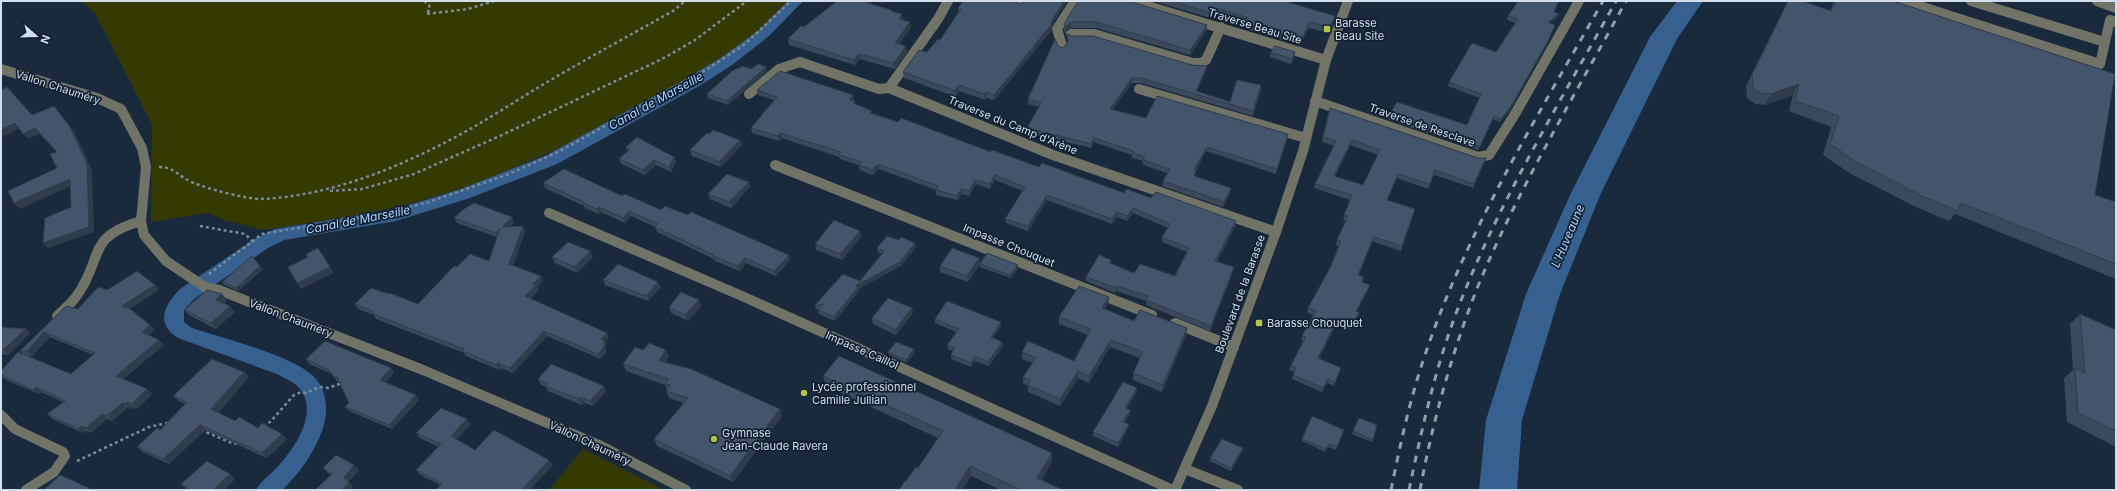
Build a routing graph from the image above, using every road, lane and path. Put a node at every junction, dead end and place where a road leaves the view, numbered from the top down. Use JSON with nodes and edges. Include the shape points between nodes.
{"nodes":[{"id":1,"x":424,"y":1,"type":"edge"},
{"id":2,"x":494,"y":1,"type":"edge"},
{"id":3,"x":685,"y":1,"type":"edge"},
{"id":4,"x":747,"y":1,"type":"edge"},
{"id":5,"x":791,"y":1,"type":"edge"},
{"id":6,"x":948,"y":1,"type":"edge"},
{"id":7,"x":1013,"y":1,"type":"edge"},
{"id":8,"x":1075,"y":1,"type":"edge"},
{"id":9,"x":1131,"y":1,"type":"edge"},
{"id":10,"x":1348,"y":1,"type":"edge"},
{"id":11,"x":1579,"y":1,"type":"edge"},
{"id":12,"x":1904,"y":1,"type":"edge"},
{"id":13,"x":1971,"y":1,"type":"edge"},
{"id":14,"x":2097,"y":1,"type":"edge"},
{"id":15,"x":1021,"y":3,"type":"edge"},
{"id":16,"x":2116,"y":8,"type":"edge"},
{"id":17,"x":2116,"y":22,"type":"edge"},
{"id":18,"x":1221,"y":27,"type":"junction"},
{"id":19,"x":1071,"y":34,"type":"edge"},
{"id":20,"x":2105,"y":42,"type":"junction"},
{"id":21,"x":1062,"y":46,"type":"edge"},
{"id":22,"x":1326,"y":60,"type":"junction"},
{"id":23,"x":1,"y":69,"type":"edge"},
{"id":24,"x":889,"y":88,"type":"junction"},
{"id":25,"x":1139,"y":89,"type":"dead end"},
{"id":26,"x":749,"y":94,"type":"dead end"},
{"id":27,"x":1315,"y":101,"type":"junction"},
{"id":28,"x":1306,"y":138,"type":"junction"},
{"id":29,"x":775,"y":165,"type":"dead end"},
{"id":30,"x":155,"y":168,"type":"dead end"},
{"id":31,"x":325,"y":191,"type":"junction"},
{"id":32,"x":549,"y":213,"type":"dead end"},
{"id":33,"x":142,"y":221,"type":"junction"},
{"id":34,"x":200,"y":226,"type":"dead end"},
{"id":35,"x":1276,"y":232,"type":"junction"},
{"id":36,"x":253,"y":242,"type":"junction"},
{"id":37,"x":201,"y":285,"type":"junction"},
{"id":38,"x":52,"y":321,"type":"edge"},
{"id":39,"x":1234,"y":347,"type":"junction"},
{"id":40,"x":343,"y":383,"type":"edge"},
{"id":41,"x":1,"y":415,"type":"edge"},
{"id":42,"x":179,"y":423,"type":"edge"},
{"id":43,"x":260,"y":428,"type":"edge"},
{"id":44,"x":198,"y":429,"type":"edge"},
{"id":45,"x":239,"y":443,"type":"edge"},
{"id":46,"x":61,"y":466,"type":"junction"},
{"id":47,"x":1185,"y":469,"type":"junction"},
{"id":48,"x":26,"y":490,"type":"edge"},
{"id":49,"x":686,"y":490,"type":"edge"},
{"id":50,"x":1174,"y":490,"type":"edge"},
{"id":51,"x":1238,"y":490,"type":"edge"}],
"edges":[{"from":1,"to":2,"type":"path","via":[[430,9],[426,14],[430,14],[468,9]]},
{"from":3,"to":31,"type":"path","via":[[673,11],[549,81],[476,126],[407,161]]},
{"from":4,"to":31,"type":"path","via":[[695,40],[662,59],[495,138],[414,174],[362,189]]},
{"from":5,"to":36,"type":"path","via":[[755,35],[709,68],[567,148],[509,174],[382,214],[262,234]]},
{"from":6,"to":24,"type":"street"},
{"from":7,"to":15,"type":"street"},
{"from":8,"to":21,"type":"street","via":[[1057,29]]},
{"from":9,"to":18,"type":"street","name":"Traverse Beau Site"},
{"from":10,"to":22,"type":"street","name":"Boulevard de la Barasse"},
{"from":11,"to":27,"type":"street","name":"Traverse de Resclave","via":[[1489,155],[1478,157]]},
{"from":12,"to":20,"type":"street","via":[[2100,64]]},
{"from":13,"to":20,"type":"street"},
{"from":14,"to":16,"type":"street"},
{"from":17,"to":20,"type":"street","via":[[2110,20]]},
{"from":18,"to":19,"type":"street","via":[[1206,60],[1201,63],[1193,63],[1094,34]]},
{"from":18,"to":22,"type":"street","name":"Traverse Beau Site"},
{"from":22,"to":27,"type":"street","name":"Boulevard de la Barasse"},
{"from":23,"to":33,"type":"street","name":"Vallon Chauméry","via":[[97,98],[121,109],[142,148],[146,167]]},
{"from":24,"to":26,"type":"street","name":"Traverse du Camp d'Arène","via":[[879,89],[808,64],[791,62]]},
{"from":24,"to":35,"type":"street","name":"Traverse du Camp d'Arène","via":[[1052,156]]},
{"from":25,"to":28,"type":"street"},
{"from":27,"to":28,"type":"street","name":"Boulevard de la Barasse"},
{"from":28,"to":35,"type":"street","name":"Boulevard de la Barasse"},
{"from":29,"to":39,"type":"street","name":"Impasse Chouquet"},
{"from":30,"to":31,"type":"path","via":[[168,167],[193,183],[259,199]]},
{"from":32,"to":50,"type":"street","name":"Impasse Caillol","via":[[742,296]]},
{"from":33,"to":37,"type":"street","name":"Vallon Chauméry","via":[[144,235],[166,261]]},
{"from":33,"to":38,"type":"street","via":[[120,228],[101,242],[83,287]]},
{"from":34,"to":36,"type":"path","via":[[246,234]]},
{"from":35,"to":39,"type":"street","name":"Boulevard de la Barasse"},
{"from":36,"to":37,"type":"path"},
{"from":37,"to":49,"type":"street","name":"Vallon Chauméry","via":[[422,370],[599,445]]},
{"from":39,"to":47,"type":"street","name":"Boulevard de la Barasse"},
{"from":40,"to":43,"type":"path","via":[[294,395],[270,422]]},
{"from":41,"to":46,"type":"street","via":[[15,429],[63,452],[65,456]]},
{"from":42,"to":46,"type":"path","via":[[164,422],[154,425],[89,457]]},
{"from":44,"to":45,"type":"path","via":[[234,444]]},
{"from":46,"to":48,"type":"street","via":[[48,479]]},
{"from":47,"to":50,"type":"street","name":"Boulevard de la Barasse"},
{"from":47,"to":51,"type":"street"}]}
